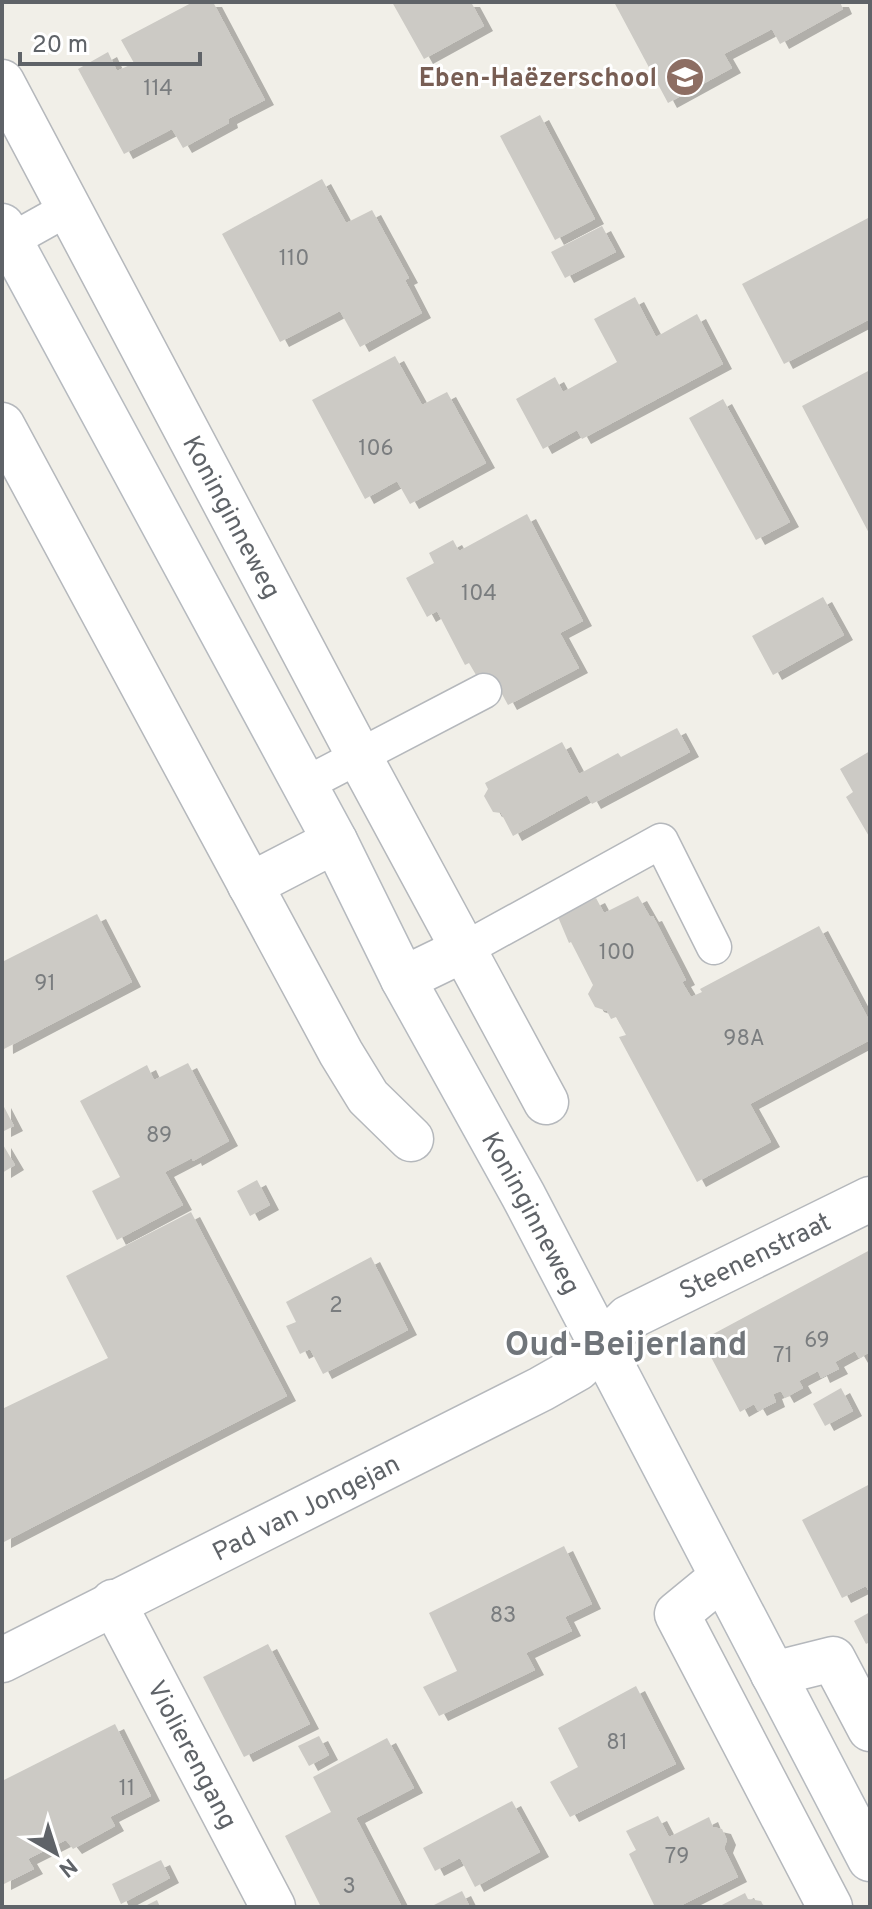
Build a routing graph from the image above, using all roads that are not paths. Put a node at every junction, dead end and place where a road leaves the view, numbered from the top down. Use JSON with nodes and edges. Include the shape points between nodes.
{"nodes":[{"id":1,"x":2,"y":82,"type":"edge"},
{"id":2,"x":69,"y":208,"type":"junction"},
{"id":3,"x":6,"y":234,"type":"edge"},
{"id":4,"x":2,"y":425,"type":"edge"},
{"id":5,"x":484,"y":691,"type":"dead end"},
{"id":6,"x":359,"y":756,"type":"junction"},
{"id":7,"x":304,"y":785,"type":"junction"},
{"id":8,"x":335,"y":841,"type":"junction"},
{"id":9,"x":250,"y":885,"type":"junction"},
{"id":10,"x":714,"y":947,"type":"dead end"},
{"id":11,"x":465,"y":949,"type":"junction"},
{"id":12,"x":403,"y":979,"type":"junction"},
{"id":13,"x":546,"y":1102,"type":"dead end"},
{"id":14,"x":411,"y":1139,"type":"dead end"},
{"id":15,"x":870,"y":1199,"type":"edge"},
{"id":16,"x":602,"y":1344,"type":"junction"},
{"id":17,"x":722,"y":1577,"type":"junction"},
{"id":18,"x":113,"y":1602,"type":"junction"},
{"id":19,"x":2,"y":1660,"type":"edge"},
{"id":20,"x":773,"y":1674,"type":"junction"},
{"id":21,"x":870,"y":1729,"type":"edge"},
{"id":22,"x":870,"y":1859,"type":"edge"},
{"id":23,"x":273,"y":1907,"type":"edge"},
{"id":24,"x":830,"y":1907,"type":"edge"}],
"edges":[{"from":1,"to":2,"type":"street","name":"Koninginneweg"},
{"from":2,"to":3,"type":"lane"},
{"from":2,"to":6,"type":"street","name":"Koninginneweg"},
{"from":3,"to":7,"type":"street","name":"Koninginneweg"},
{"from":4,"to":9,"type":"street"},
{"from":5,"to":6,"type":"lane"},
{"from":6,"to":7,"type":"lane"},
{"from":6,"to":11,"type":"street","name":"Koninginneweg"},
{"from":7,"to":8,"type":"street","name":"Koninginneweg"},
{"from":8,"to":9,"type":"street"},
{"from":8,"to":12,"type":"street","name":"Koninginneweg"},
{"from":9,"to":14,"type":"street","via":[[361,1086]]},
{"from":10,"to":11,"type":"lane","via":[[661,841]]},
{"from":11,"to":12,"type":"street"},
{"from":11,"to":13,"type":"street","name":"Koninginneweg"},
{"from":12,"to":16,"type":"street","name":"Koninginneweg"},
{"from":15,"to":16,"type":"street","name":"Steenenstraat","via":[[628,1318]]},
{"from":16,"to":17,"type":"street","name":"Koninginneweg"},
{"from":16,"to":18,"type":"street","name":"Pad van Jongejan","via":[[555,1382]]},
{"from":17,"to":20,"type":"street","name":"Koninginneweg"},
{"from":17,"to":24,"type":"street","via":[[677,1614]]},
{"from":18,"to":19,"type":"street","name":"Pad van Jongejan"},
{"from":18,"to":23,"type":"street","name":"Violierengang"},
{"from":20,"to":21,"type":"street","via":[[833,1659]]},
{"from":20,"to":22,"type":"street","name":"Koninginneweg"}]}
